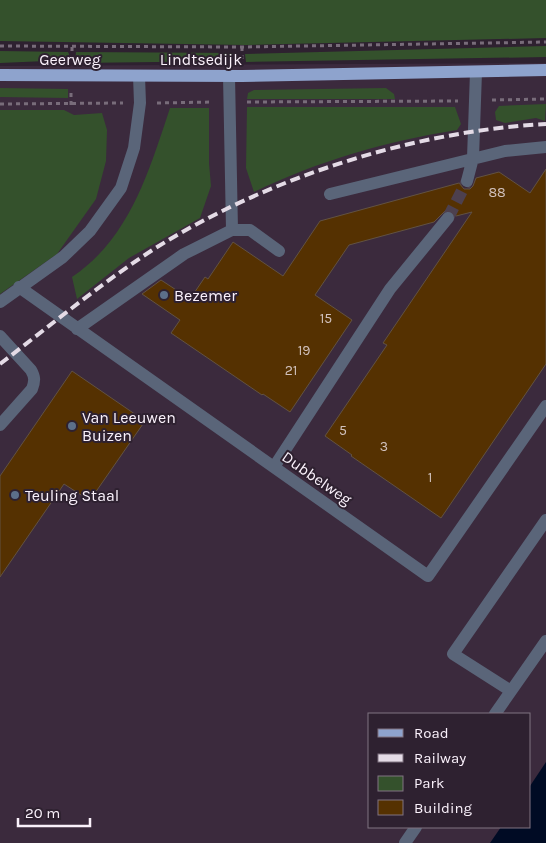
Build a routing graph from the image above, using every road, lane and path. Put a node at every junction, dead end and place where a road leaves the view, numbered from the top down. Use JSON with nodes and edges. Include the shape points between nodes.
{"nodes":[{"id":1,"x":546,"y":42,"type":"edge"},
{"id":2,"x":0,"y":46,"type":"edge"},
{"id":3,"x":72,"y":47,"type":"joint"},
{"id":4,"x":546,"y":70,"type":"edge"},
{"id":5,"x":476,"y":72,"type":"junction"},
{"id":6,"x":0,"y":75,"type":"edge"},
{"id":7,"x":139,"y":76,"type":"junction"},
{"id":8,"x":229,"y":76,"type":"junction"},
{"id":9,"x":546,"y":99,"type":"edge"},
{"id":10,"x":475,"y":101,"type":"junction"},
{"id":11,"x":228,"y":102,"type":"junction"},
{"id":12,"x":174,"y":103,"type":"dead end"},
{"id":13,"x":0,"y":104,"type":"edge"},
{"id":14,"x":105,"y":104,"type":"dead end"},
{"id":15,"x":546,"y":147,"type":"edge"},
{"id":16,"x":473,"y":158,"type":"junction"},
{"id":17,"x":467,"y":181,"type":"tunnel mouth"},
{"id":18,"x":330,"y":194,"type":"dead end"},
{"id":19,"x":448,"y":218,"type":"tunnel mouth"},
{"id":20,"x":232,"y":230,"type":"junction"},
{"id":21,"x":279,"y":251,"type":"dead end"},
{"id":22,"x":19,"y":287,"type":"junction"},
{"id":23,"x":0,"y":302,"type":"edge"},
{"id":24,"x":77,"y":329,"type":"junction"},
{"id":25,"x":0,"y":336,"type":"edge"},
{"id":26,"x":546,"y":406,"type":"edge"},
{"id":27,"x":0,"y":424,"type":"edge"},
{"id":28,"x":274,"y":467,"type":"junction"},
{"id":29,"x":546,"y":520,"type":"edge"},
{"id":30,"x":546,"y":641,"type":"edge"},
{"id":31,"x":511,"y":691,"type":"junction"},
{"id":32,"x":496,"y":713,"type":"edge"},
{"id":33,"x":415,"y":828,"type":"edge"},
{"id":34,"x":405,"y":843,"type":"edge"}],
"edges":[{"from":1,"to":3,"type":"path","name":"Lindtsedijk"},
{"from":2,"to":3,"type":"path","name":"Geerweg"},
{"from":4,"to":5,"type":"main road","name":"Lindtsedijk"},
{"from":5,"to":8,"type":"main road","name":"Lindtsedijk"},
{"from":5,"to":10,"type":"street"},
{"from":6,"to":7,"type":"main road","name":"Geerweg"},
{"from":7,"to":8,"type":"main road","name":"Lindtsedijk"},
{"from":7,"to":22,"type":"street","name":"Lindtsedijk","via":[[140,103],[134,148],[121,188],[90,231],[63,257]]},
{"from":8,"to":11,"type":"street"},
{"from":9,"to":10,"type":"path"},
{"from":10,"to":11,"type":"path"},
{"from":10,"to":16,"type":"street"},
{"from":11,"to":12,"type":"path"},
{"from":11,"to":20,"type":"street"},
{"from":13,"to":14,"type":"path"},
{"from":15,"to":16,"type":"street"},
{"from":16,"to":17,"type":"street"},
{"from":16,"to":18,"type":"street"},
{"from":19,"to":28,"type":"street","via":[[390,289]]},
{"from":20,"to":21,"type":"street","via":[[250,230]]},
{"from":20,"to":24,"type":"street","via":[[184,254]]},
{"from":22,"to":23,"type":"street","name":"Lindtsedijk"},
{"from":22,"to":24,"type":"street","name":"Dubbelweg"},
{"from":24,"to":28,"type":"street","name":"Dubbelweg"},
{"from":25,"to":27,"type":"street","via":[[31,370],[35,382]]},
{"from":26,"to":28,"type":"street","name":"Dubbelweg","via":[[428,576]]},
{"from":29,"to":31,"type":"street","via":[[453,654]]},
{"from":30,"to":31,"type":"street"},
{"from":31,"to":32,"type":"street"},
{"from":33,"to":34,"type":"street"}]}
